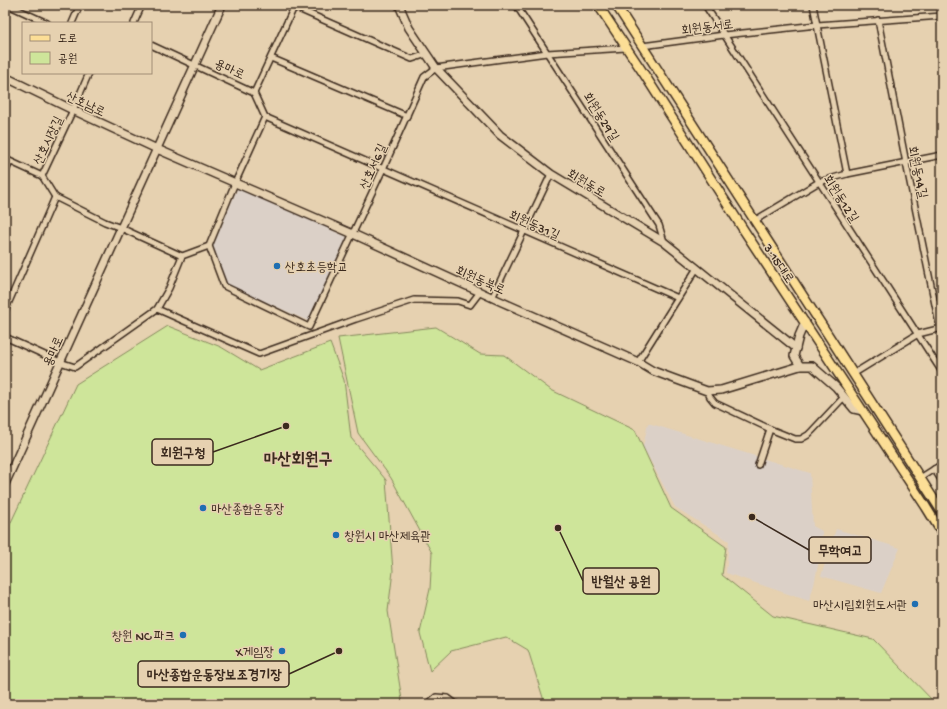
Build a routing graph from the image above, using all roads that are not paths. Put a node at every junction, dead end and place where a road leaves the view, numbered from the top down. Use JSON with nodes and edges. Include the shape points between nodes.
{"nodes":[{"id":1,"x":8,"y":5,"type":"edge"},
{"id":2,"x":80,"y":5,"type":"edge"},
{"id":3,"x":142,"y":5,"type":"edge"},
{"id":4,"x":222,"y":5,"type":"edge"},
{"id":5,"x":399,"y":5,"type":"edge"},
{"id":6,"x":516,"y":5,"type":"edge"},
{"id":7,"x":598,"y":5,"type":"edge"},
{"id":8,"x":616,"y":5,"type":"edge"},
{"id":9,"x":705,"y":5,"type":"edge"},
{"id":10,"x":814,"y":5,"type":"edge"},
{"id":11,"x":295,"y":6,"type":"edge"},
{"id":12,"x":942,"y":16,"type":"edge"},
{"id":13,"x":878,"y":20,"type":"junction"},
{"id":14,"x":45,"y":22,"type":"edge"},
{"id":15,"x":72,"y":22,"type":"edge"},
{"id":16,"x":134,"y":22,"type":"edge"},
{"id":17,"x":817,"y":25,"type":"junction"},
{"id":18,"x":724,"y":35,"type":"junction"},
{"id":19,"x":152,"y":45,"type":"edge"},
{"id":20,"x":642,"y":46,"type":"junction"},
{"id":21,"x":626,"y":48,"type":"junction"},
{"id":22,"x":547,"y":53,"type":"junction"},
{"id":23,"x":427,"y":54,"type":"junction"},
{"id":24,"x":271,"y":58,"type":"junction"},
{"id":25,"x":195,"y":65,"type":"junction"},
{"id":26,"x":436,"y":68,"type":"junction"},
{"id":27,"x":90,"y":74,"type":"edge"},
{"id":28,"x":5,"y":77,"type":"edge"},
{"id":29,"x":254,"y":93,"type":"junction"},
{"id":30,"x":73,"y":110,"type":"junction"},
{"id":31,"x":407,"y":116,"type":"junction"},
{"id":32,"x":265,"y":117,"type":"junction"},
{"id":33,"x":157,"y":149,"type":"junction"},
{"id":34,"x":942,"y":155,"type":"edge"},
{"id":35,"x":8,"y":160,"type":"edge"},
{"id":36,"x":906,"y":163,"type":"junction"},
{"id":37,"x":383,"y":169,"type":"junction"},
{"id":38,"x":5,"y":173,"type":"edge"},
{"id":39,"x":551,"y":174,"type":"junction"},
{"id":40,"x":847,"y":174,"type":"junction"},
{"id":41,"x":42,"y":176,"type":"junction"},
{"id":42,"x":819,"y":182,"type":"junction"},
{"id":43,"x":235,"y":183,"type":"junction"},
{"id":44,"x":55,"y":197,"type":"junction"},
{"id":45,"x":754,"y":221,"type":"junction"},
{"id":46,"x":121,"y":228,"type":"junction"},
{"id":47,"x":524,"y":231,"type":"junction"},
{"id":48,"x":353,"y":234,"type":"junction"},
{"id":49,"x":664,"y":242,"type":"junction"},
{"id":50,"x":209,"y":246,"type":"junction"},
{"id":51,"x":182,"y":256,"type":"junction"},
{"id":52,"x":696,"y":268,"type":"junction"},
{"id":53,"x":480,"y":292,"type":"junction"},
{"id":54,"x":492,"y":298,"type":"junction"},
{"id":55,"x":678,"y":298,"type":"junction"},
{"id":56,"x":157,"y":309,"type":"junction"},
{"id":57,"x":5,"y":311,"type":"edge"},
{"id":58,"x":805,"y":322,"type":"junction"},
{"id":59,"x":309,"y":327,"type":"junction"},
{"id":60,"x":941,"y":328,"type":"edge"},
{"id":61,"x":316,"y":333,"type":"junction"},
{"id":62,"x":918,"y":334,"type":"junction"},
{"id":63,"x":5,"y":337,"type":"edge"},
{"id":64,"x":796,"y":348,"type":"junction"},
{"id":65,"x":60,"y":362,"type":"junction"},
{"id":66,"x":638,"y":362,"type":"junction"},
{"id":67,"x":800,"y":366,"type":"junction"},
{"id":68,"x":942,"y":372,"type":"edge"},
{"id":69,"x":853,"y":374,"type":"junction"},
{"id":70,"x":707,"y":392,"type":"junction"},
{"id":71,"x":844,"y":397,"type":"junction"},
{"id":72,"x":863,"y":411,"type":"junction"},
{"id":73,"x":770,"y":429,"type":"junction"},
{"id":74,"x":942,"y":464,"type":"edge"},
{"id":75,"x":758,"y":465,"type":"dead end"},
{"id":76,"x":934,"y":469,"type":"junction"},
{"id":77,"x":920,"y":478,"type":"junction"},
{"id":78,"x":942,"y":481,"type":"edge"},
{"id":79,"x":5,"y":484,"type":"edge"},
{"id":80,"x":942,"y":512,"type":"edge"},
{"id":81,"x":942,"y":533,"type":"edge"},
{"id":82,"x":428,"y":704,"type":"edge"},
{"id":83,"x":456,"y":704,"type":"edge"}],
"edges":[{"from":1,"to":14,"type":"street"},
{"from":2,"to":15,"type":"street"},
{"from":3,"to":16,"type":"street"},
{"from":4,"to":25,"type":"main road","name":"용마로"},
{"from":5,"to":23,"type":"main road","name":"회원동로","via":[[409,28]]},
{"from":6,"to":22,"type":"street","name":"회원동29길"},
{"from":7,"to":21,"type":"main road","name":"3·15대로"},
{"from":8,"to":20,"type":"main road","name":"3·15대로"},
{"from":9,"to":18,"type":"street","name":"회원동12길"},
{"from":10,"to":17,"type":"street"},
{"from":11,"to":23,"type":"street","via":[[412,59]]},
{"from":11,"to":24,"type":"street"},
{"from":12,"to":13,"type":"street","name":"회원동서로"},
{"from":13,"to":17,"type":"street","name":"회원동서로"},
{"from":13,"to":36,"type":"street","name":"회원동14길"},
{"from":17,"to":18,"type":"street","name":"회원동서로"},
{"from":17,"to":40,"type":"street"},
{"from":18,"to":20,"type":"street","name":"회원동서로"},
{"from":18,"to":42,"type":"street","name":"회원동12길"},
{"from":19,"to":25,"type":"street"},
{"from":20,"to":45,"type":"main road","name":"3·15대로"},
{"from":21,"to":22,"type":"street"},
{"from":21,"to":58,"type":"main road","name":"3·15대로"},
{"from":22,"to":26,"type":"street"},
{"from":22,"to":49,"type":"street","name":"회원동29길","via":[[659,225]]},
{"from":23,"to":26,"type":"main road","name":"회원동로"},
{"from":24,"to":29,"type":"street"},
{"from":24,"to":31,"type":"street"},
{"from":25,"to":29,"type":"street","name":"용마로"},
{"from":25,"to":33,"type":"main road","name":"용마로"},
{"from":26,"to":31,"type":"street","name":"산호서6길","via":[[424,77]]},
{"from":26,"to":39,"type":"main road","name":"회원동로","via":[[500,135]]},
{"from":27,"to":30,"type":"street","name":"산호시장길"},
{"from":28,"to":30,"type":"main road","name":"산호남로"},
{"from":29,"to":32,"type":"street"},
{"from":30,"to":33,"type":"main road","name":"산호남로"},
{"from":30,"to":41,"type":"street","name":"산호시장길"},
{"from":31,"to":37,"type":"street","name":"산호서6길"},
{"from":32,"to":37,"type":"street","name":"회원동31길"},
{"from":32,"to":43,"type":"street"},
{"from":33,"to":43,"type":"main road","name":"회원동북로"},
{"from":33,"to":46,"type":"main road","name":"용마로"},
{"from":34,"to":36,"type":"street"},
{"from":35,"to":38,"type":"street"},
{"from":35,"to":41,"type":"street"},
{"from":36,"to":40,"type":"street"},
{"from":36,"to":60,"type":"street","name":"회원동14길"},
{"from":37,"to":47,"type":"street","name":"회원동31길"},
{"from":37,"to":48,"type":"street","name":"산호서6길"},
{"from":39,"to":47,"type":"street"},
{"from":39,"to":49,"type":"main road","name":"회원동로"},
{"from":40,"to":42,"type":"street"},
{"from":41,"to":44,"type":"street","name":"산호시장길"},
{"from":42,"to":45,"type":"street"},
{"from":42,"to":62,"type":"street","name":"회원동12길"},
{"from":43,"to":48,"type":"main road","name":"회원동북로"},
{"from":43,"to":50,"type":"street"},
{"from":44,"to":46,"type":"street"},
{"from":44,"to":57,"type":"street"},
{"from":45,"to":69,"type":"main road","name":"3·15대로"},
{"from":46,"to":51,"type":"street"},
{"from":46,"to":65,"type":"main road","name":"용마로"},
{"from":47,"to":54,"type":"street"},
{"from":47,"to":55,"type":"street","name":"회원동31길"},
{"from":48,"to":53,"type":"main road","name":"회원동북로"},
{"from":48,"to":59,"type":"street","name":"산호서6길"},
{"from":49,"to":52,"type":"main road","name":"회원동로"},
{"from":50,"to":51,"type":"street"},
{"from":50,"to":59,"type":"street","via":[[224,286]]},
{"from":51,"to":56,"type":"street"},
{"from":52,"to":55,"type":"street"},
{"from":52,"to":64,"type":"main road","name":"회원동로"},
{"from":53,"to":54,"type":"main road","name":"회원동북로"},
{"from":53,"to":61,"type":"street","via":[[470,305],[458,301],[414,300]]},
{"from":54,"to":66,"type":"main road","name":"회원동북로"},
{"from":55,"to":66,"type":"street"},
{"from":56,"to":61,"type":"street","via":[[259,354]]},
{"from":56,"to":65,"type":"street","via":[[75,368]]},
{"from":58,"to":64,"type":"main road"},
{"from":58,"to":72,"type":"main road","name":"3·15대로"},
{"from":59,"to":61,"type":"street"},
{"from":60,"to":62,"type":"street"},
{"from":62,"to":68,"type":"street","name":"회원동12길"},
{"from":62,"to":69,"type":"street"},
{"from":63,"to":65,"type":"street"},
{"from":64,"to":67,"type":"main road","via":[[794,356]]},
{"from":65,"to":79,"type":"main road","name":"용마로"},
{"from":66,"to":70,"type":"main road","name":"회원동북로","via":[[653,371]]},
{"from":67,"to":70,"type":"main road"},
{"from":67,"to":71,"type":"main road","via":[[812,366]]},
{"from":69,"to":77,"type":"main road","name":"3·15대로"},
{"from":70,"to":73,"type":"street","via":[[715,403]]},
{"from":71,"to":72,"type":"main road","via":[[854,409]]},
{"from":71,"to":73,"type":"street","via":[[808,435],[801,439]]},
{"from":72,"to":81,"type":"main road","name":"3·15대로"},
{"from":73,"to":75,"type":"street"},
{"from":74,"to":76,"type":"street"},
{"from":76,"to":77,"type":"street"},
{"from":76,"to":78,"type":"street"},
{"from":77,"to":80,"type":"main road","name":"3·15대로"},
{"from":82,"to":83,"type":"street","via":[[436,697],[448,698]]}]}
